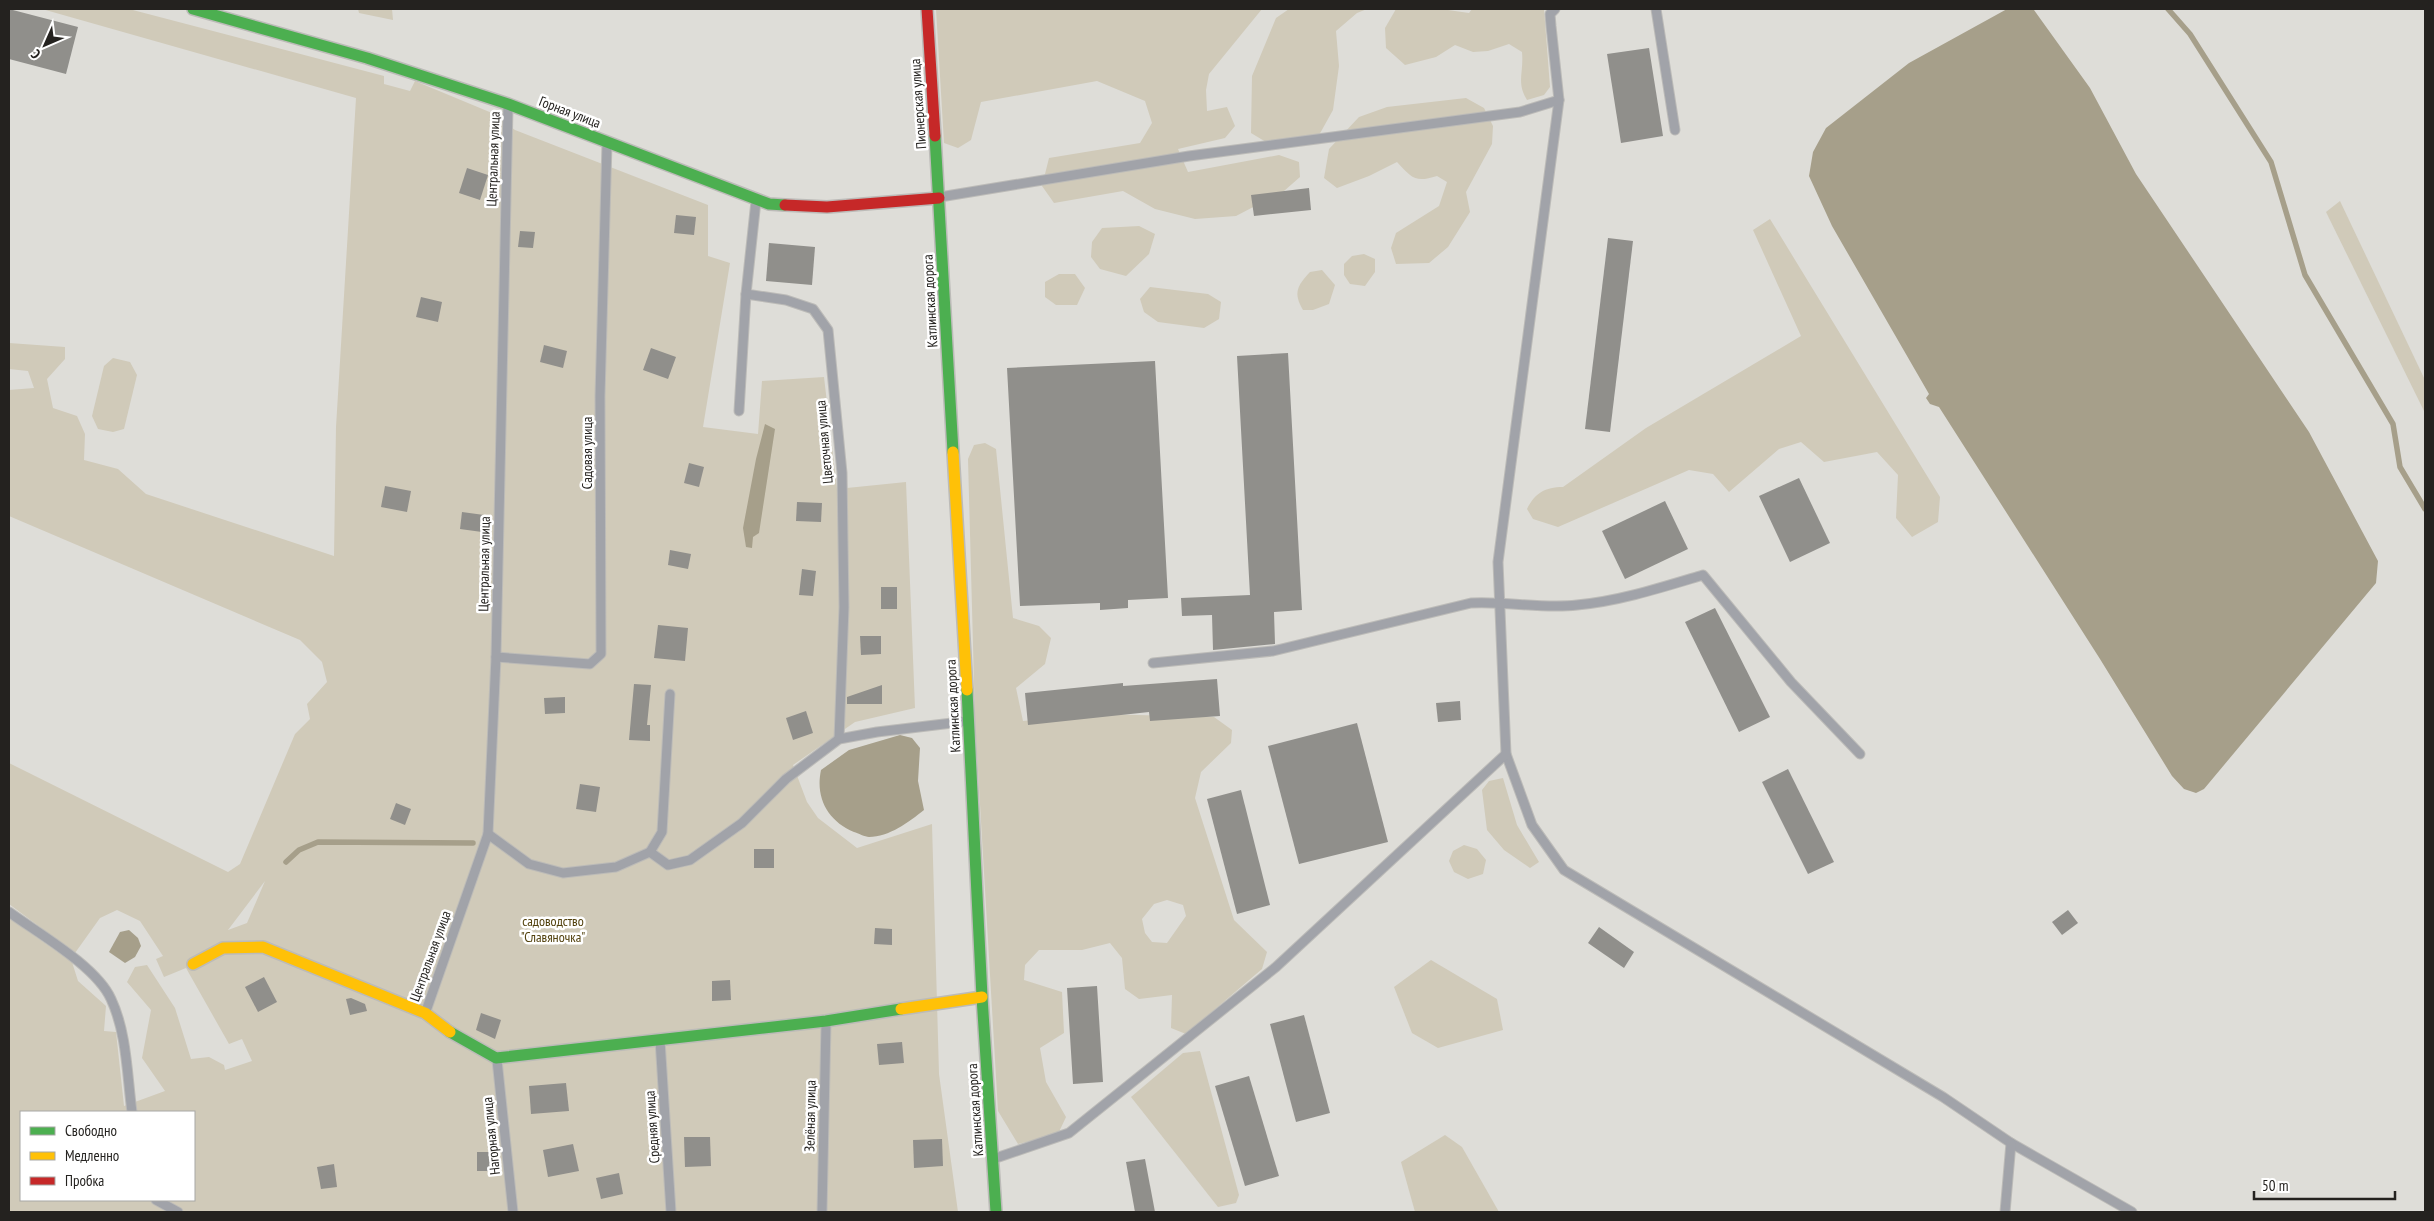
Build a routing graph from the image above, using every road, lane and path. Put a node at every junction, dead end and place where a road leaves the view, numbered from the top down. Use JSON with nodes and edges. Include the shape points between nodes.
{"nodes":[{"id":1,"x":194,"y":9,"type":"edge"},
{"id":2,"x":927,"y":9,"type":"edge"},
{"id":3,"x":1554,"y":9,"type":"edge"},
{"id":4,"x":1656,"y":9,"type":"edge"},
{"id":5,"x":1559,"y":100,"type":"junction"},
{"id":6,"x":508,"y":104,"type":"junction"},
{"id":7,"x":1675,"y":130,"type":"dead end"},
{"id":8,"x":607,"y":143,"type":"junction"},
{"id":9,"x":939,"y":198,"type":"junction"},
{"id":10,"x":756,"y":201,"type":"junction"},
{"id":11,"x":746,"y":294,"type":"junction"},
{"id":12,"x":739,"y":411,"type":"dead end"},
{"id":13,"x":1500,"y":601,"type":"junction"},
{"id":14,"x":496,"y":657,"type":"junction"},
{"id":15,"x":1152,"y":663,"type":"dead end"},
{"id":16,"x":670,"y":694,"type":"dead end"},
{"id":17,"x":969,"y":721,"type":"junction"},
{"id":18,"x":839,"y":739,"type":"junction"},
{"id":19,"x":1506,"y":754,"type":"junction"},
{"id":20,"x":1860,"y":754,"type":"dead end"},
{"id":21,"x":488,"y":834,"type":"junction"},
{"id":22,"x":650,"y":852,"type":"junction"},
{"id":23,"x":9,"y":912,"type":"edge"},
{"id":24,"x":193,"y":964,"type":"dead end"},
{"id":25,"x":982,"y":996,"type":"junction"},
{"id":26,"x":425,"y":1013,"type":"junction"},
{"id":27,"x":826,"y":1021,"type":"junction"},
{"id":28,"x":660,"y":1040,"type":"junction"},
{"id":29,"x":496,"y":1058,"type":"junction"},
{"id":30,"x":132,"y":1111,"type":"edge"},
{"id":31,"x":2011,"y":1143,"type":"junction"},
{"id":32,"x":993,"y":1159,"type":"junction"},
{"id":33,"x":158,"y":1201,"type":"edge"},
{"id":34,"x":178,"y":1212,"type":"edge"},
{"id":35,"x":513,"y":1212,"type":"edge"},
{"id":36,"x":671,"y":1212,"type":"edge"},
{"id":37,"x":822,"y":1212,"type":"edge"},
{"id":38,"x":996,"y":1212,"type":"edge"},
{"id":39,"x":2005,"y":1212,"type":"edge"},
{"id":40,"x":2132,"y":1212,"type":"edge"}],
"edges":[{"from":1,"to":6,"type":"street","name":"Горная улица","via":[[367,58]]},
{"from":2,"to":9,"type":"street","name":"Пионерская улица"},
{"from":3,"to":5,"type":"lane","via":[[1550,14]]},
{"from":4,"to":7,"type":"lane"},
{"from":5,"to":9,"type":"lane","via":[[1520,112],[1189,156]]},
{"from":5,"to":13,"type":"lane","via":[[1498,562]]},
{"from":6,"to":8,"type":"street","name":"Горная улица"},
{"from":6,"to":14,"type":"lane","name":"Центральная улица"},
{"from":8,"to":10,"type":"street","name":"Горная улица"},
{"from":8,"to":14,"type":"lane","name":"Садовая улица","via":[[600,396],[601,654],[590,664]]},
{"from":9,"to":10,"type":"street","name":"Горная улица","via":[[826,207]]},
{"from":9,"to":17,"type":"street","name":"Катлинская дорога"},
{"from":10,"to":11,"type":"lane"},
{"from":11,"to":12,"type":"lane"},
{"from":11,"to":18,"type":"lane","name":"Цветочная улица","via":[[786,300],[812,309],[828,330],[842,473],[844,607]]},
{"from":13,"to":15,"type":"lane","via":[[1471,603],[1273,651]]},
{"from":13,"to":19,"type":"lane"},
{"from":13,"to":20,"type":"lane","via":[[1534,607],[1578,605],[1654,590],[1703,575],[1791,682]]},
{"from":14,"to":21,"type":"lane","name":"Центральная улица"},
{"from":16,"to":22,"type":"lane","via":[[662,832]]},
{"from":17,"to":18,"type":"lane"},
{"from":17,"to":25,"type":"street","name":"Катлинская дорога"},
{"from":18,"to":22,"type":"lane","via":[[786,779],[742,823],[690,860],[668,865]]},
{"from":19,"to":31,"type":"lane","via":[[1532,825],[1564,870],[1944,1097]]},
{"from":19,"to":32,"type":"lane","via":[[1276,967],[1069,1133]]},
{"from":21,"to":22,"type":"lane","via":[[528,864],[563,873],[616,867]]},
{"from":21,"to":26,"type":"lane","name":"Центральная улица"},
{"from":23,"to":30,"type":"lane","via":[[86,967],[110,997],[119,1020]]},
{"from":24,"to":26,"type":"street","via":[[223,948],[263,947]]},
{"from":25,"to":27,"type":"street"},
{"from":25,"to":32,"type":"street","name":"Катлинская дорога"},
{"from":26,"to":29,"type":"street","via":[[452,1034]]},
{"from":27,"to":28,"type":"street"},
{"from":27,"to":37,"type":"lane","name":"Зелёная улица"},
{"from":28,"to":29,"type":"street"},
{"from":28,"to":36,"type":"lane","name":"Средняя улица"},
{"from":29,"to":35,"type":"lane","name":"Нагорная улица"},
{"from":31,"to":39,"type":"lane"},
{"from":31,"to":40,"type":"lane"},
{"from":32,"to":38,"type":"street","name":"Катлинская дорога"},
{"from":33,"to":34,"type":"lane"}]}
